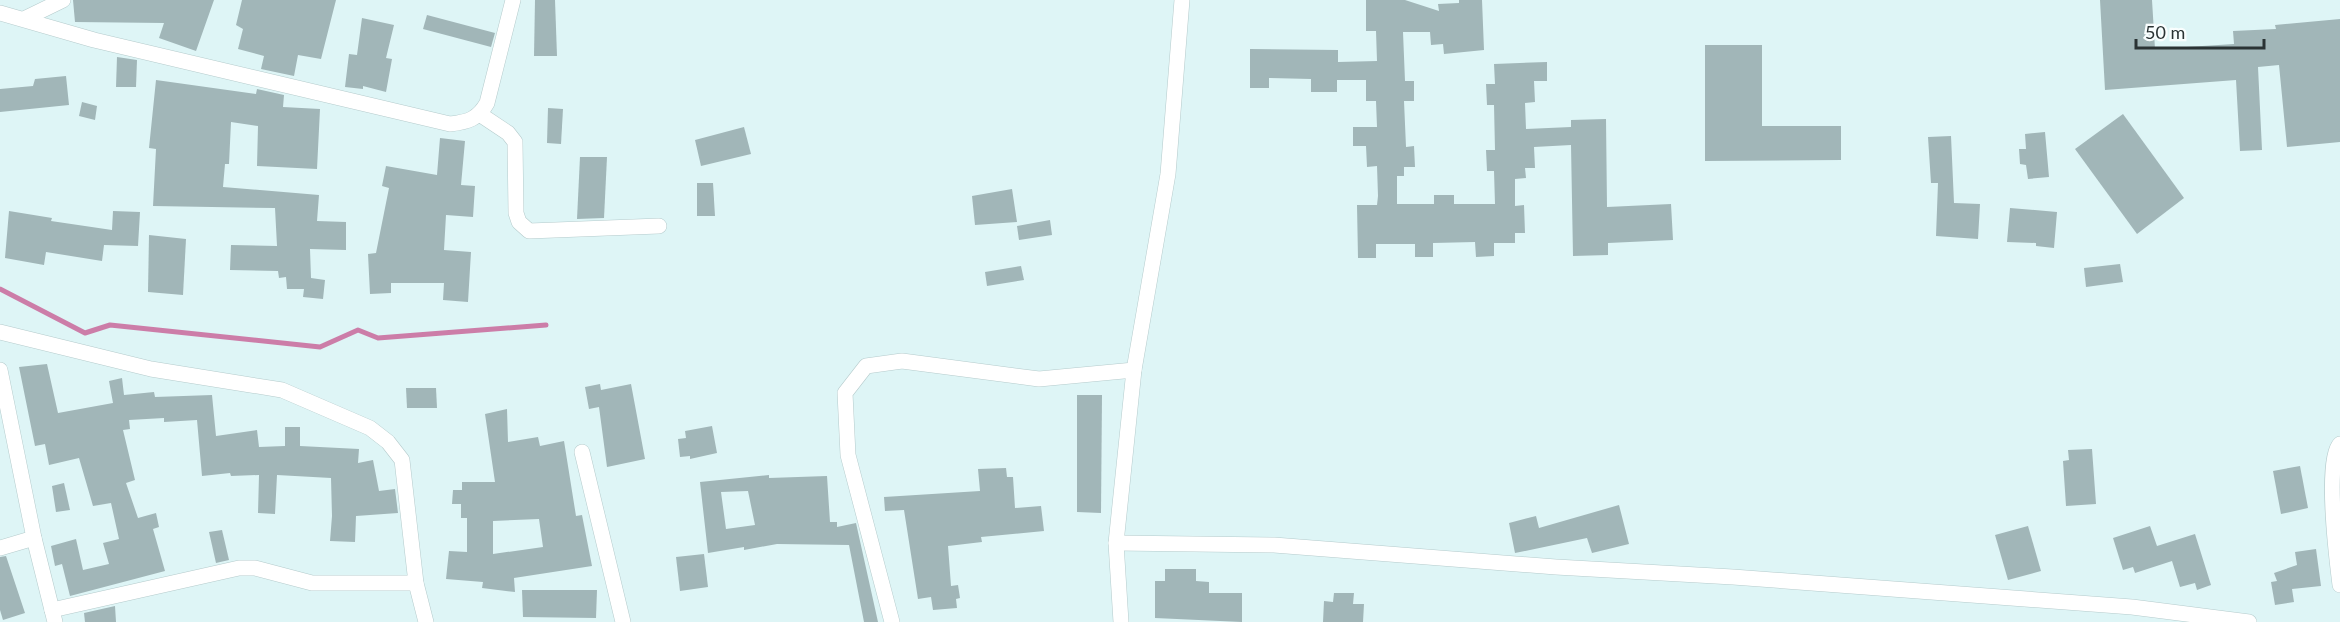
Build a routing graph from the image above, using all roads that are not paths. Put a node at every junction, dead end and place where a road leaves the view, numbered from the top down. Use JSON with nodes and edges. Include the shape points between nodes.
{"nodes":[{"id":1,"x":63,"y":0,"type":"edge"},
{"id":2,"x":513,"y":0,"type":"edge"},
{"id":3,"x":1182,"y":0,"type":"edge"},
{"id":4,"x":0,"y":13,"type":"edge"},
{"id":5,"x":26,"y":18,"type":"junction"},
{"id":6,"x":480,"y":115,"type":"junction"},
{"id":7,"x":659,"y":226,"type":"dead end"},
{"id":8,"x":0,"y":332,"type":"edge"},
{"id":9,"x":0,"y":370,"type":"edge"},
{"id":10,"x":1134,"y":370,"type":"junction"},
{"id":11,"x":2,"y":393,"type":"edge"},
{"id":12,"x":2340,"y":444,"type":"edge"},
{"id":13,"x":582,"y":452,"type":"dead end"},
{"id":14,"x":34,"y":538,"type":"junction"},
{"id":15,"x":1116,"y":543,"type":"junction"},
{"id":16,"x":0,"y":548,"type":"edge"},
{"id":17,"x":416,"y":583,"type":"junction"},
{"id":18,"x":2340,"y":585,"type":"edge"},
{"id":19,"x":54,"y":616,"type":"edge"},
{"id":20,"x":426,"y":622,"type":"edge"},
{"id":21,"x":623,"y":622,"type":"edge"},
{"id":22,"x":891,"y":622,"type":"edge"},
{"id":23,"x":1121,"y":622,"type":"edge"},
{"id":24,"x":2249,"y":622,"type":"edge"}],
"edges":[{"from":1,"to":5,"type":"street"},
{"from":2,"to":6,"type":"street","via":[[487,103]]},
{"from":3,"to":10,"type":"street","via":[[1168,174]]},
{"from":4,"to":5,"type":"street"},
{"from":5,"to":6,"type":"street","via":[[94,40],[450,124],[465,123]]},
{"from":6,"to":7,"type":"street","via":[[515,142],[516,213],[529,231]]},
{"from":8,"to":17,"type":"street","via":[[151,369],[282,390],[370,428],[402,460]]},
{"from":9,"to":11,"type":"street"},
{"from":10,"to":15,"type":"street"},
{"from":10,"to":22,"type":"street","via":[[1040,379],[902,361],[866,366],[845,393],[848,455]]},
{"from":11,"to":14,"type":"street"},
{"from":12,"to":18,"type":"street","via":[[2333,461]]},
{"from":13,"to":21,"type":"street"},
{"from":14,"to":16,"type":"street"},
{"from":14,"to":19,"type":"street"},
{"from":15,"to":23,"type":"street"},
{"from":15,"to":24,"type":"street","via":[[1274,545],[1733,577],[2132,607]]},
{"from":17,"to":19,"type":"street","via":[[312,583],[255,568],[239,568]]},
{"from":17,"to":20,"type":"street"}]}
